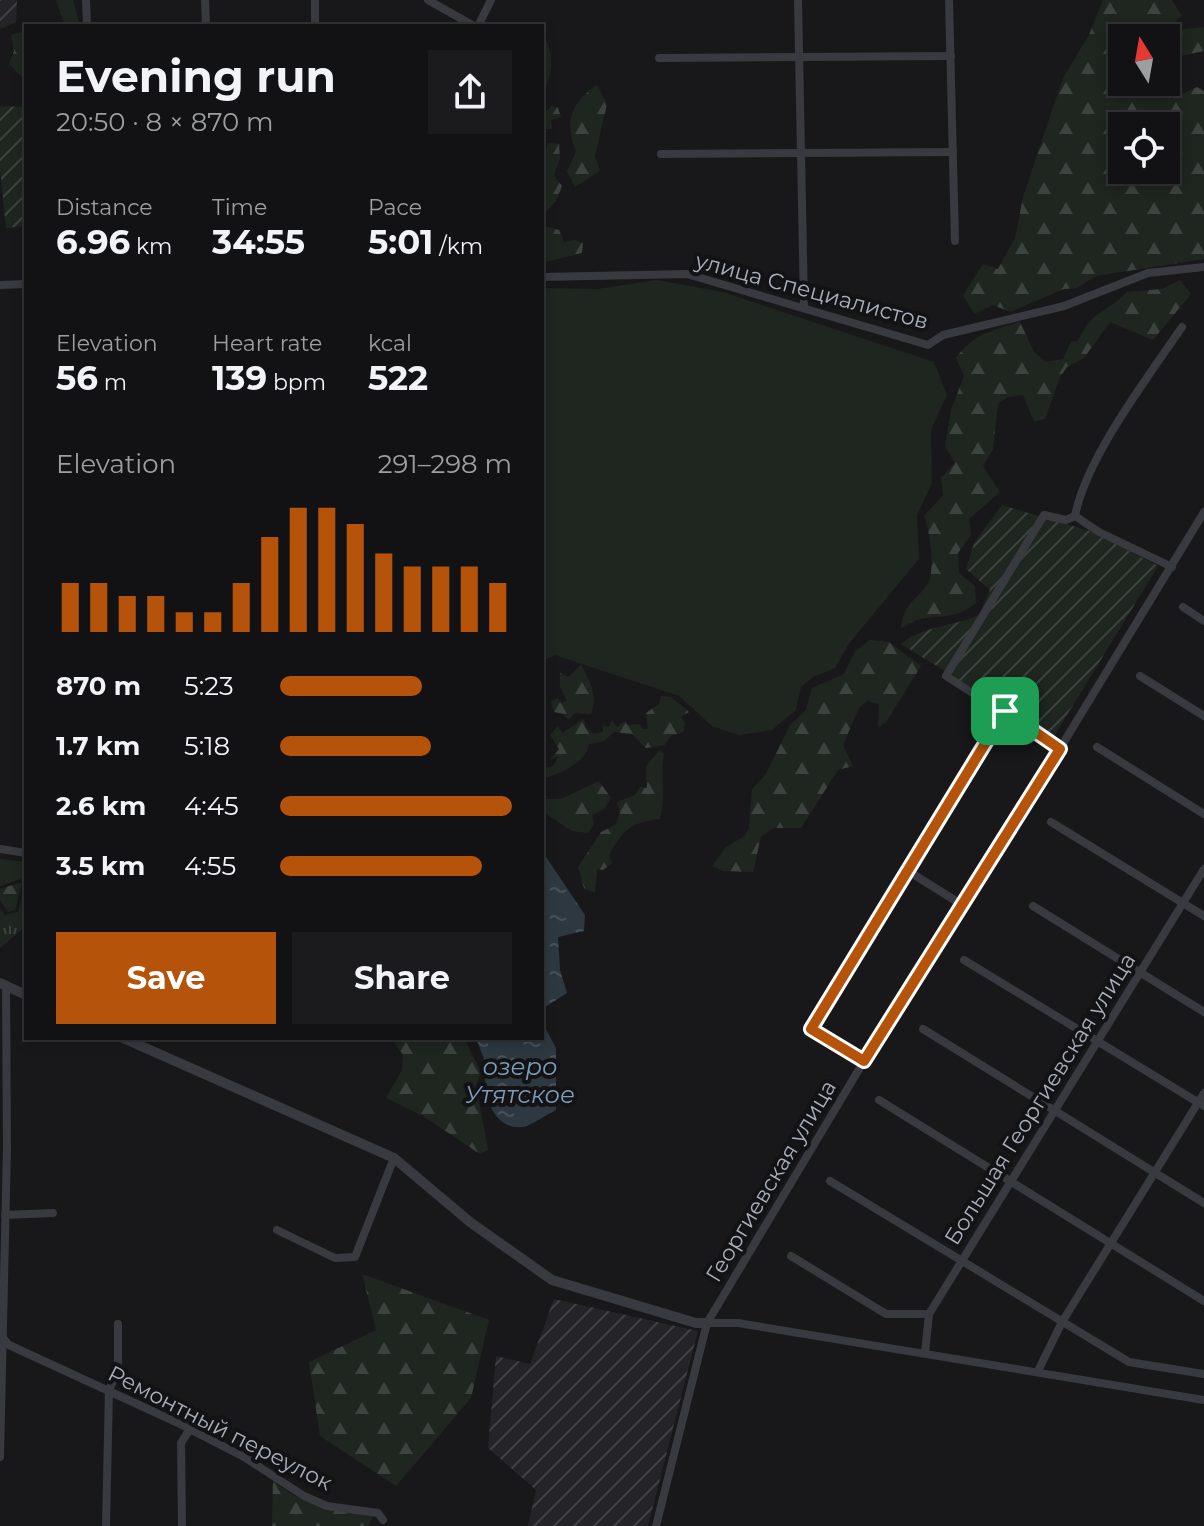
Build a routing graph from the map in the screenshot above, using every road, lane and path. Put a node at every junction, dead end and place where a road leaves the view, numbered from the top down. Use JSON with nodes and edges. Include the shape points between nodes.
{"nodes":[{"id":1,"x":86,"y":0,"type":"edge"},
{"id":2,"x":205,"y":0,"type":"edge"},
{"id":3,"x":315,"y":0,"type":"edge"},
{"id":4,"x":428,"y":0,"type":"edge"},
{"id":5,"x":491,"y":0,"type":"edge"},
{"id":6,"x":798,"y":0,"type":"edge"},
{"id":7,"x":949,"y":0,"type":"edge"},
{"id":8,"x":87,"y":24,"type":"edge"},
{"id":9,"x":206,"y":24,"type":"edge"},
{"id":10,"x":315,"y":24,"type":"edge"},
{"id":11,"x":472,"y":24,"type":"edge"},
{"id":12,"x":477,"y":24,"type":"edge"},
{"id":13,"x":951,"y":56,"type":"junction"},
{"id":14,"x":799,"y":57,"type":"junction"},
{"id":15,"x":659,"y":58,"type":"dead end"},
{"id":16,"x":953,"y":152,"type":"junction"},
{"id":17,"x":801,"y":153,"type":"junction"},
{"id":18,"x":661,"y":154,"type":"dead end"},
{"id":19,"x":955,"y":241,"type":"dead end"},
{"id":20,"x":1204,"y":267,"type":"edge"},
{"id":21,"x":544,"y":277,"type":"edge"},
{"id":22,"x":24,"y":284,"type":"edge"},
{"id":23,"x":0,"y":285,"type":"edge"},
{"id":24,"x":804,"y":307,"type":"junction"},
{"id":25,"x":1182,"y":327,"type":"dead end"},
{"id":26,"x":1204,"y":512,"type":"edge"},
{"id":27,"x":1075,"y":516,"type":"junction"},
{"id":28,"x":1172,"y":567,"type":"junction"},
{"id":29,"x":1183,"y":607,"type":"dead end"},
{"id":30,"x":1204,"y":621,"type":"edge"},
{"id":31,"x":1140,"y":676,"type":"dead end"},
{"id":32,"x":1005,"y":711,"type":"junction"},
{"id":33,"x":1204,"y":716,"type":"edge"},
{"id":34,"x":1097,"y":747,"type":"dead end"},
{"id":35,"x":1060,"y":749,"type":"junction"},
{"id":36,"x":1204,"y":814,"type":"edge"},
{"id":37,"x":1051,"y":822,"type":"dead end"},
{"id":38,"x":0,"y":849,"type":"edge"},
{"id":39,"x":24,"y":853,"type":"edge"},
{"id":40,"x":1204,"y":869,"type":"edge"},
{"id":41,"x":908,"y":871,"type":"junction"},
{"id":42,"x":1183,"y":903,"type":"junction"},
{"id":43,"x":964,"y":906,"type":"junction"},
{"id":44,"x":1033,"y":906,"type":"dead end"},
{"id":45,"x":1204,"y":916,"type":"edge"},
{"id":46,"x":964,"y":960,"type":"dead end"},
{"id":47,"x":1139,"y":972,"type":"junction"},
{"id":48,"x":3,"y":984,"type":"edge"},
{"id":49,"x":24,"y":994,"type":"edge"},
{"id":50,"x":1204,"y":1012,"type":"edge"},
{"id":51,"x":923,"y":1029,"type":"dead end"},
{"id":52,"x":128,"y":1040,"type":"edge"},
{"id":53,"x":1098,"y":1041,"type":"junction"},
{"id":54,"x":864,"y":1061,"type":"junction"},
{"id":55,"x":1204,"y":1093,"type":"edge"},
{"id":56,"x":879,"y":1100,"type":"dead end"},
{"id":57,"x":1201,"y":1104,"type":"edge"},
{"id":58,"x":1055,"y":1109,"type":"junction"},
{"id":59,"x":394,"y":1158,"type":"junction"},
{"id":60,"x":1155,"y":1172,"type":"junction"},
{"id":61,"x":830,"y":1181,"type":"dead end"},
{"id":62,"x":1009,"y":1182,"type":"junction"},
{"id":63,"x":1204,"y":1203,"type":"edge"},
{"id":64,"x":53,"y":1213,"type":"dead end"},
{"id":65,"x":5,"y":1215,"type":"junction"},
{"id":66,"x":277,"y":1230,"type":"dead end"},
{"id":67,"x":1111,"y":1243,"type":"junction"},
{"id":68,"x":791,"y":1256,"type":"dead end"},
{"id":69,"x":960,"y":1263,"type":"junction"},
{"id":70,"x":1204,"y":1301,"type":"edge"},
{"id":71,"x":929,"y":1314,"type":"junction"},
{"id":72,"x":1062,"y":1322,"type":"junction"},
{"id":73,"x":707,"y":1323,"type":"junction"},
{"id":74,"x":118,"y":1324,"type":"dead end"},
{"id":75,"x":1,"y":1336,"type":"edge"},
{"id":76,"x":925,"y":1353,"type":"junction"},
{"id":77,"x":1038,"y":1371,"type":"junction"},
{"id":78,"x":1204,"y":1374,"type":"edge"},
{"id":79,"x":109,"y":1390,"type":"junction"},
{"id":80,"x":1204,"y":1400,"type":"edge"},
{"id":81,"x":190,"y":1429,"type":"junction"},
{"id":82,"x":0,"y":1457,"type":"edge"},
{"id":83,"x":383,"y":1520,"type":"dead end"},
{"id":84,"x":106,"y":1526,"type":"edge"},
{"id":85,"x":182,"y":1526,"type":"edge"},
{"id":86,"x":656,"y":1526,"type":"edge"}],
"edges":[{"from":1,"to":8,"type":"street"},
{"from":2,"to":9,"type":"street"},
{"from":3,"to":10,"type":"street"},
{"from":4,"to":11,"type":"street"},
{"from":5,"to":12,"type":"street"},
{"from":6,"to":14,"type":"street"},
{"from":7,"to":13,"type":"street"},
{"from":13,"to":14,"type":"street"},
{"from":13,"to":16,"type":"street"},
{"from":14,"to":15,"type":"street"},
{"from":14,"to":17,"type":"street"},
{"from":16,"to":17,"type":"street"},
{"from":16,"to":19,"type":"street"},
{"from":17,"to":18,"type":"street"},
{"from":17,"to":24,"type":"street"},
{"from":20,"to":24,"type":"street","name":"улица Специалистов","via":[[1148,273],[1064,306],[943,335],[928,345]]},
{"from":21,"to":24,"type":"street","name":"улица Специалистов","via":[[687,274]]},
{"from":22,"to":23,"type":"street"},
{"from":25,"to":27,"type":"street","via":[[1096,464]]},
{"from":26,"to":28,"type":"street","name":"Георгиевская улица"},
{"from":27,"to":28,"type":"street"},
{"from":27,"to":32,"type":"street","via":[[1066,520],[1044,515],[946,676]]},
{"from":28,"to":35,"type":"street","name":"Георгиевская улица"},
{"from":29,"to":30,"type":"street"},
{"from":31,"to":33,"type":"street"},
{"from":32,"to":35,"type":"street"},
{"from":32,"to":41,"type":"street"},
{"from":34,"to":36,"type":"street"},
{"from":35,"to":43,"type":"street","name":"Георгиевская улица"},
{"from":37,"to":42,"type":"street"},
{"from":38,"to":39,"type":"street"},
{"from":40,"to":42,"type":"street","name":"Большая Георгиевская улица"},
{"from":41,"to":43,"type":"street"},
{"from":41,"to":54,"type":"street","via":[[811,1029]]},
{"from":42,"to":45,"type":"street"},
{"from":42,"to":47,"type":"street","name":"Большая Георгиевская улица"},
{"from":43,"to":54,"type":"street","name":"Георгиевская улица"},
{"from":44,"to":47,"type":"street"},
{"from":46,"to":53,"type":"street"},
{"from":47,"to":50,"type":"street"},
{"from":47,"to":53,"type":"street","name":"Большая Георгиевская улица"},
{"from":48,"to":49,"type":"street"},
{"from":48,"to":65,"type":"street"},
{"from":51,"to":58,"type":"street"},
{"from":52,"to":59,"type":"street"},
{"from":53,"to":57,"type":"street"},
{"from":53,"to":58,"type":"street","name":"Большая Георгиевская улица"},
{"from":54,"to":73,"type":"street","name":"Георгиевская улица"},
{"from":55,"to":57,"type":"street"},
{"from":56,"to":62,"type":"street"},
{"from":57,"to":60,"type":"street"},
{"from":58,"to":60,"type":"street"},
{"from":58,"to":62,"type":"street","name":"Большая Георгиевская улица"},
{"from":59,"to":66,"type":"street","via":[[355,1257],[335,1258]]},
{"from":59,"to":73,"type":"street","via":[[470,1222],[552,1280]]},
{"from":60,"to":63,"type":"street"},
{"from":60,"to":67,"type":"street"},
{"from":61,"to":69,"type":"street"},
{"from":62,"to":67,"type":"street"},
{"from":62,"to":69,"type":"street","name":"Большая Георгиевская улица"},
{"from":64,"to":65,"type":"street"},
{"from":65,"to":75,"type":"street"},
{"from":67,"to":70,"type":"street"},
{"from":67,"to":72,"type":"street"},
{"from":68,"to":71,"type":"street","via":[[886,1314]]},
{"from":69,"to":71,"type":"street","name":"Большая Георгиевская улица"},
{"from":69,"to":72,"type":"street"},
{"from":71,"to":76,"type":"street","name":"Большая Георгиевская улица"},
{"from":72,"to":77,"type":"street"},
{"from":72,"to":78,"type":"street","via":[[1129,1362]]},
{"from":73,"to":76,"type":"street","via":[[738,1323]]},
{"from":73,"to":86,"type":"street","name":"Георгиевская улица"},
{"from":74,"to":79,"type":"street","via":[[118,1370]]},
{"from":75,"to":79,"type":"street","name":"Ремонтный переулок","via":[[9,1345]]},
{"from":75,"to":82,"type":"street"},
{"from":76,"to":77,"type":"street"},
{"from":77,"to":80,"type":"street"},
{"from":79,"to":81,"type":"street","name":"Ремонтный переулок"},
{"from":79,"to":84,"type":"street"},
{"from":81,"to":83,"type":"street","name":"Ремонтный переулок","via":[[304,1496],[327,1506],[378,1513]]},
{"from":81,"to":85,"type":"street","via":[[181,1443]]}]}
